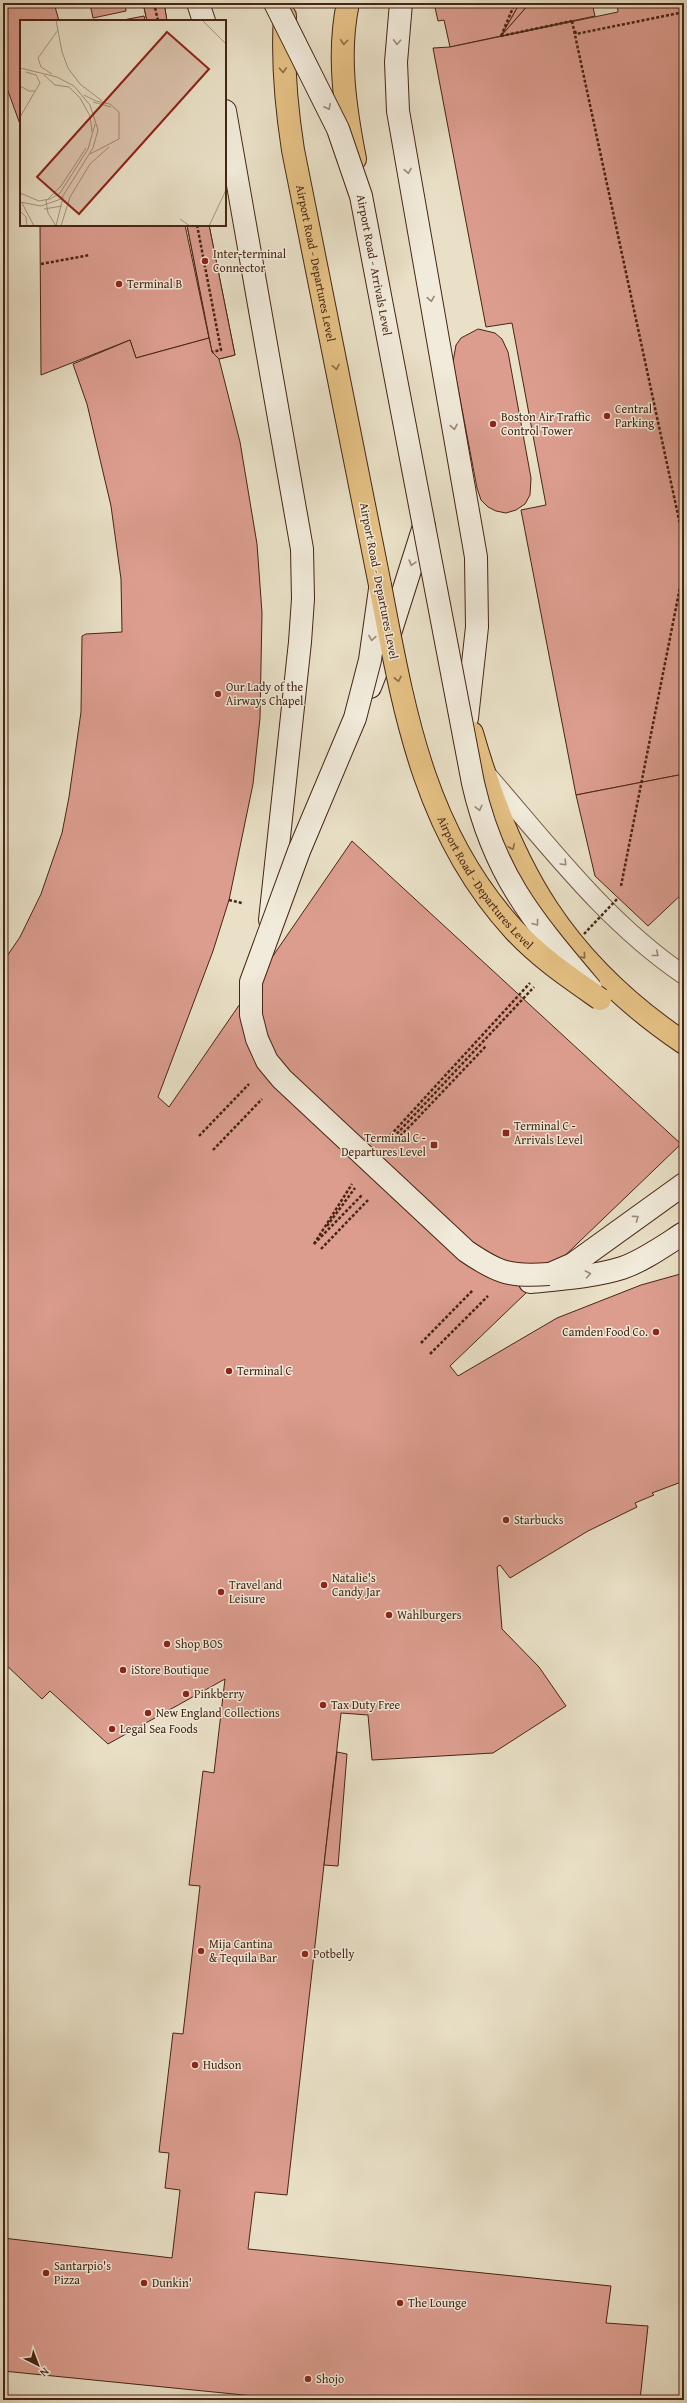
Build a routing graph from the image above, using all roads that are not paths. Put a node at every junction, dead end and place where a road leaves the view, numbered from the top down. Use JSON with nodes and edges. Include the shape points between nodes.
{"nodes":[{"id":1,"x":198,"y":3,"type":"edge"},
{"id":2,"x":275,"y":3,"type":"edge"},
{"id":3,"x":286,"y":3,"type":"edge"},
{"id":4,"x":348,"y":3,"type":"edge"},
{"id":5,"x":401,"y":3,"type":"edge"},
{"id":6,"x":203,"y":20,"type":"edge"},
{"id":7,"x":226,"y":109,"type":"edge"},
{"id":8,"x":226,"y":117,"type":"edge"},
{"id":9,"x":424,"y":526,"type":"junction"},
{"id":10,"x":380,"y":585,"type":"junction"},
{"id":11,"x":467,"y":718,"type":"junction"},
{"id":12,"x":483,"y":770,"type":"junction"},
{"id":13,"x":270,"y":932,"type":"junction"},
{"id":14,"x":684,"y":975,"type":"edge"},
{"id":15,"x":600,"y":999,"type":"junction"},
{"id":16,"x":684,"y":1043,"type":"edge"},
{"id":17,"x":684,"y":1049,"type":"edge"},
{"id":18,"x":684,"y":1184,"type":"edge"},
{"id":19,"x":682,"y":1235,"type":"edge"},
{"id":20,"x":498,"y":1275,"type":"junction"}],
"edges":[{"from":1,"to":6,"type":"main road"},
{"from":2,"to":15,"type":"main road","one_way":true,"bridge":true,"via":[[338,129],[361,196],[483,824],[504,872],[528,912]]},
{"from":3,"to":10,"type":"main road","name":"Airport Road - Departures Level","one_way":true,"bridge":true,"via":[[283,62],[288,122]]},
{"from":4,"to":9,"type":"main road","name":"Airport Road - Arrivals Level","one_way":true,"via":[[343,66],[347,114]]},
{"from":5,"to":11,"type":"main road","one_way":true,"via":[[396,62],[399,117],[476,557],[477,627]]},
{"from":7,"to":13,"type":"main road","via":[[302,530],[306,571],[303,651]]},
{"from":8,"to":13,"type":"main road","via":[[302,549],[303,599],[300,642]]},
{"from":9,"to":11,"type":"main road","name":"Airport Road - Arrivals Level"},
{"from":9,"to":13,"type":"main road","one_way":true,"via":[[385,650],[300,852]]},
{"from":10,"to":13,"type":"main road","one_way":true,"bridge":true,"via":[[368,666],[355,718],[299,851]]},
{"from":10,"to":15,"type":"main road","name":"Airport Road - Departures Level","one_way":true,"bridge":true,"via":[[398,681],[415,752],[456,848],[485,894],[516,932],[566,976]]},
{"from":11,"to":12,"type":"main road","name":"Airport Road - Arrivals Level"},
{"from":12,"to":14,"type":"lane","one_way":true,"via":[[603,906],[639,941]]},
{"from":12,"to":16,"type":"main road","name":"Airport Road - Arrivals Level","one_way":true,"via":[[513,851],[560,928],[592,967],[620,994]]},
{"from":13,"to":20,"type":"main road","bridge":true,"via":[[252,975],[250,997],[257,1039],[273,1073],[377,1173],[466,1252]]},
{"from":15,"to":17,"type":"main road","name":"Airport Road - Departures Level"},
{"from":20,"to":18,"type":"main road","one_way":true,"bridge":true,"via":[[549,1274],[573,1264]]},
{"from":20,"to":19,"type":"main road","one_way":true,"via":[[522,1283],[622,1268]]}]}
